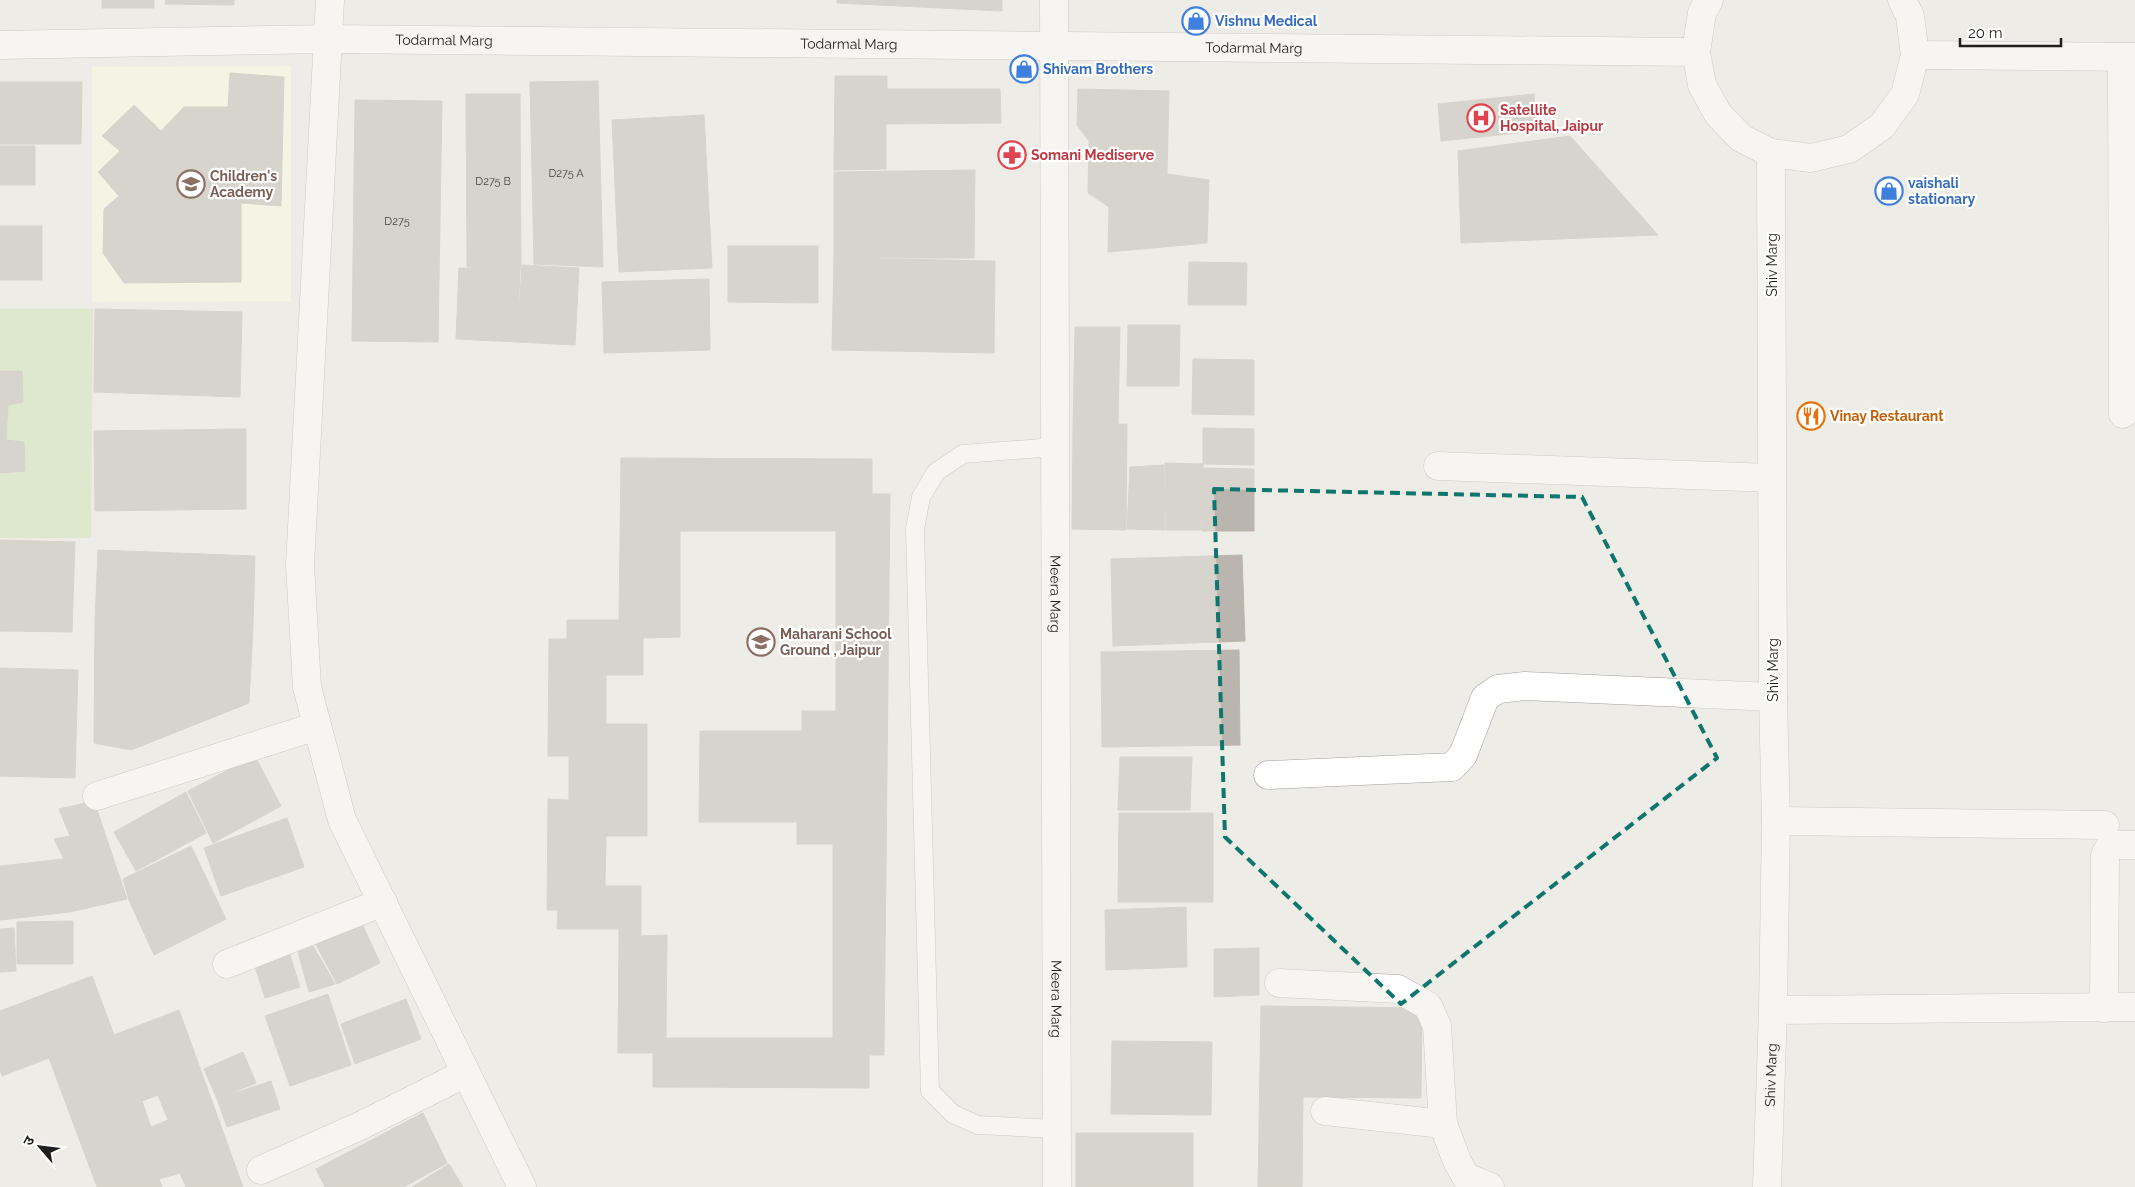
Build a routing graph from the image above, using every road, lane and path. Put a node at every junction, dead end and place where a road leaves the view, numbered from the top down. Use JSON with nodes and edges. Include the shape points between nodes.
{"nodes":[{"id":1,"x":330,"y":0,"type":"edge"},
{"id":2,"x":1054,"y":0,"type":"edge"},
{"id":3,"x":1709,"y":0,"type":"edge"},
{"id":4,"x":1902,"y":0,"type":"edge"},
{"id":5,"x":329,"y":39,"type":"junction"},
{"id":6,"x":0,"y":45,"type":"edge"},
{"id":7,"x":1053,"y":45,"type":"junction"},
{"id":8,"x":1696,"y":52,"type":"junction"},
{"id":9,"x":1915,"y":55,"type":"junction"},
{"id":10,"x":2128,"y":57,"type":"edge"},
{"id":11,"x":1771,"y":153,"type":"junction"},
{"id":12,"x":2123,"y":414,"type":"dead end"},
{"id":13,"x":1054,"y":447,"type":"junction"},
{"id":14,"x":1438,"y":466,"type":"dead end"},
{"id":15,"x":1772,"y":478,"type":"junction"},
{"id":16,"x":1773,"y":698,"type":"junction"},
{"id":17,"x":317,"y":726,"type":"junction"},
{"id":18,"x":1268,"y":775,"type":"dead end"},
{"id":19,"x":97,"y":796,"type":"dead end"},
{"id":20,"x":1776,"y":822,"type":"junction"},
{"id":21,"x":2106,"y":825,"type":"dead end"},
{"id":22,"x":2135,"y":845,"type":"edge"},
{"id":23,"x":383,"y":902,"type":"junction"},
{"id":24,"x":227,"y":964,"type":"dead end"},
{"id":25,"x":1279,"y":983,"type":"dead end"},
{"id":26,"x":2135,"y":1007,"type":"edge"},
{"id":27,"x":2104,"y":1008,"type":"junction"},
{"id":28,"x":1773,"y":1010,"type":"junction"},
{"id":29,"x":466,"y":1073,"type":"junction"},
{"id":30,"x":1325,"y":1111,"type":"dead end"},
{"id":31,"x":1443,"y":1124,"type":"junction"},
{"id":32,"x":1056,"y":1129,"type":"junction"},
{"id":33,"x":261,"y":1170,"type":"dead end"},
{"id":34,"x":522,"y":1187,"type":"edge"},
{"id":35,"x":1057,"y":1187,"type":"edge"},
{"id":36,"x":1490,"y":1187,"type":"edge"},
{"id":37,"x":1766,"y":1187,"type":"edge"}],
"edges":[{"from":1,"to":5,"type":"street"},
{"from":2,"to":7,"type":"street","name":"Meera Marg"},
{"from":3,"to":8,"type":"street","via":[[1702,13]]},
{"from":4,"to":9,"type":"street","via":[[1910,16]]},
{"from":5,"to":6,"type":"street","name":"Todarmal Marg"},
{"from":5,"to":7,"type":"street","name":"Todarmal Marg"},
{"from":5,"to":17,"type":"street","via":[[300,565],[307,687]]},
{"from":7,"to":8,"type":"street","name":"Todarmal Marg"},
{"from":7,"to":13,"type":"street","name":"Meera Marg"},
{"from":8,"to":11,"type":"street","via":[[1702,85],[1718,114],[1741,138]]},
{"from":9,"to":10,"type":"street"},
{"from":9,"to":11,"type":"street","via":[[1905,94],[1882,126],[1849,149],[1811,158]]},
{"from":10,"to":12,"type":"street"},
{"from":11,"to":15,"type":"street","name":"Shiv Marg"},
{"from":13,"to":32,"type":"street","name":"Meera Marg"},
{"from":13,"to":32,"type":"lane","via":[[963,454],[936,472],[921,497],[915,529],[930,1092],[953,1114],[978,1125]]},
{"from":14,"to":15,"type":"street"},
{"from":15,"to":16,"type":"street","name":"Shiv Marg"},
{"from":16,"to":18,"type":"street","via":[[1525,686],[1498,688],[1485,698],[1463,755],[1452,767]]},
{"from":16,"to":20,"type":"street","name":"Shiv Marg"},
{"from":17,"to":19,"type":"street"},
{"from":17,"to":23,"type":"street","via":[[342,820]]},
{"from":20,"to":21,"type":"street"},
{"from":20,"to":28,"type":"street","name":"Shiv Marg"},
{"from":22,"to":27,"type":"street","via":[[2111,845],[2105,855]]},
{"from":23,"to":24,"type":"street"},
{"from":23,"to":29,"type":"street"},
{"from":25,"to":31,"type":"street","via":[[1398,989],[1428,1006],[1437,1026]]},
{"from":26,"to":27,"type":"street"},
{"from":27,"to":28,"type":"street"},
{"from":28,"to":37,"type":"street","name":"Shiv Marg"},
{"from":29,"to":33,"type":"street","via":[[360,1126]]},
{"from":29,"to":34,"type":"street"},
{"from":30,"to":31,"type":"street"},
{"from":31,"to":36,"type":"street","via":[[1466,1177]]},
{"from":32,"to":35,"type":"street","name":"Meera Marg"}]}
